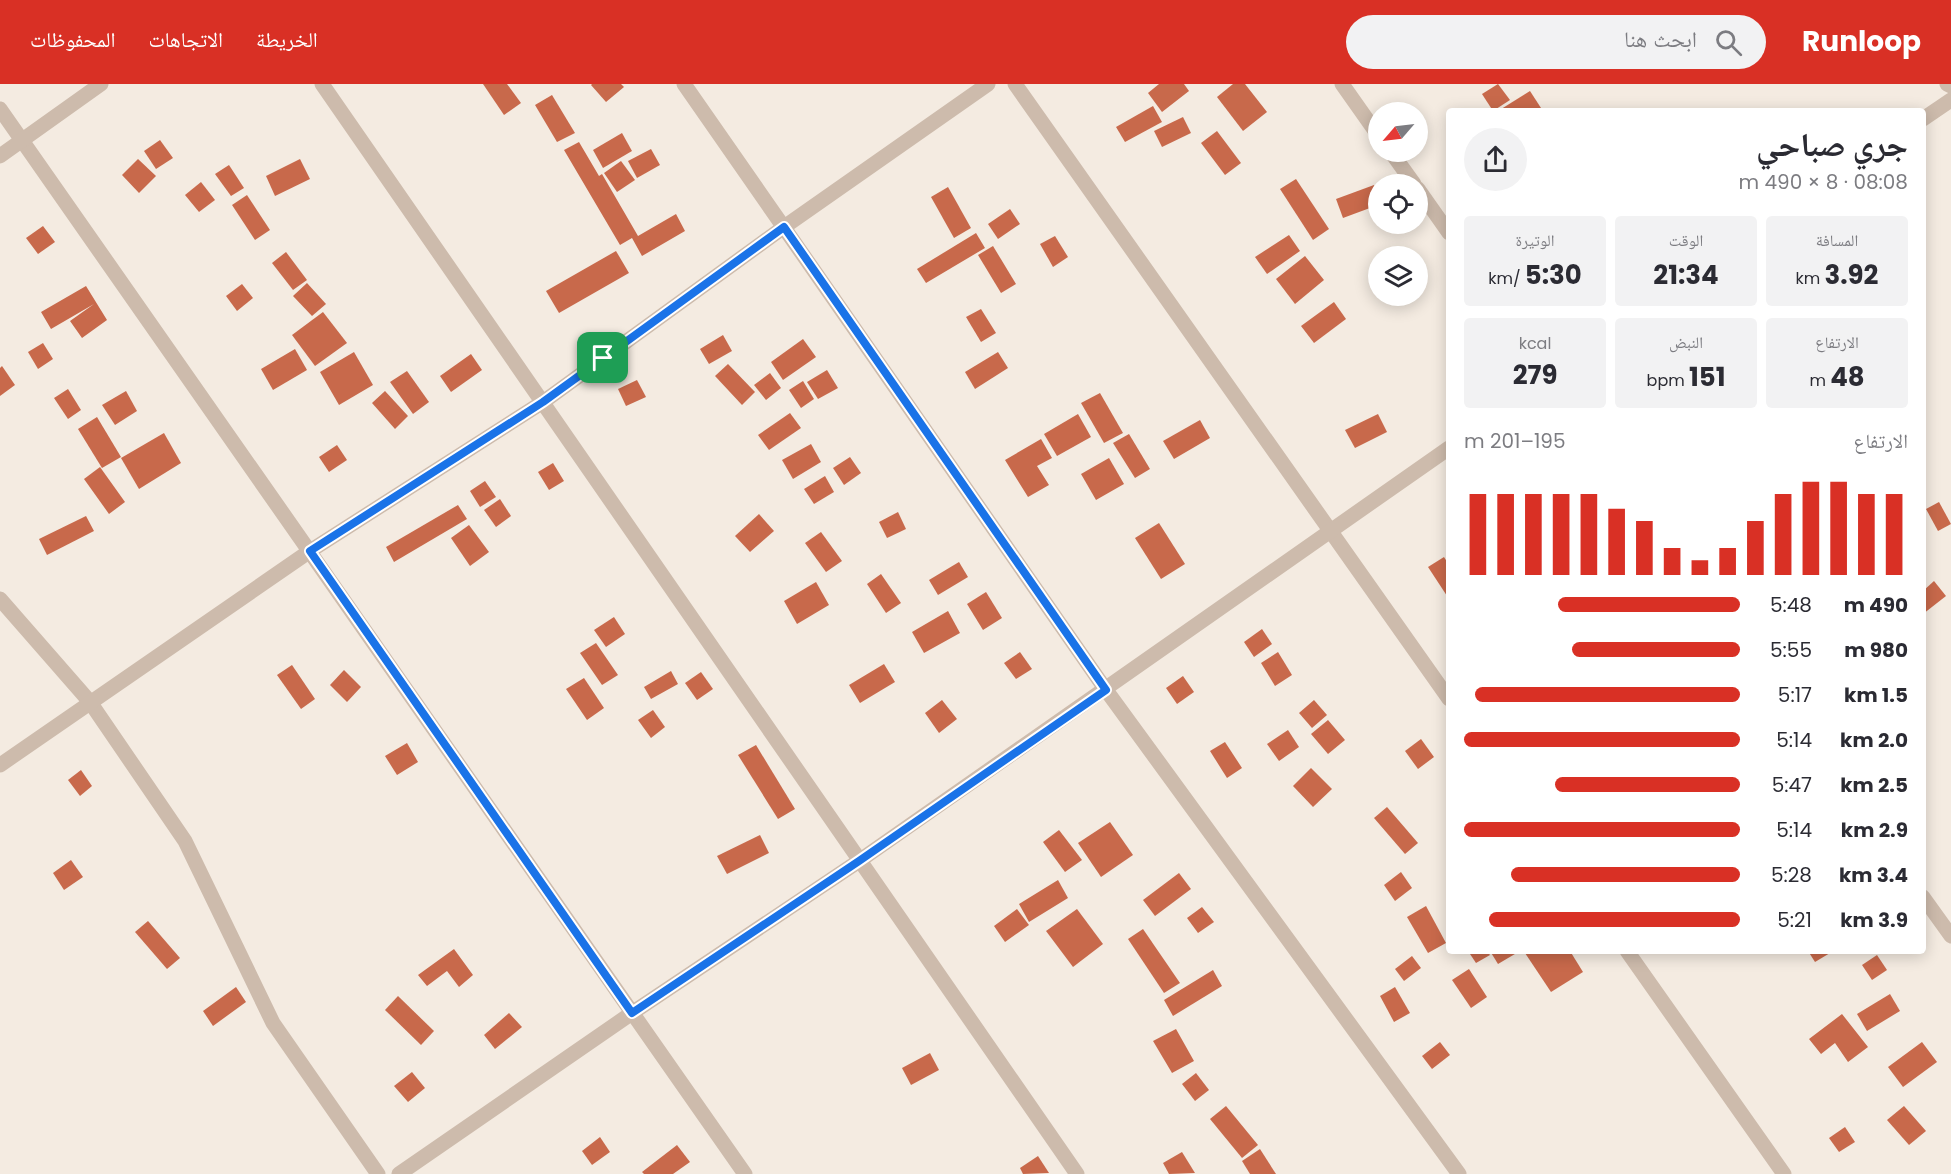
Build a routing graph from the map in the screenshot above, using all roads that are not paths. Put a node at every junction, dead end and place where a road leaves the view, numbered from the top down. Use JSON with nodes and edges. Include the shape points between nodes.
{"nodes":[{"id":1,"x":100,"y":84,"type":"edge"},
{"id":2,"x":322,"y":84,"type":"edge"},
{"id":3,"x":684,"y":84,"type":"edge"},
{"id":4,"x":988,"y":84,"type":"edge"},
{"id":5,"x":1015,"y":84,"type":"edge"},
{"id":6,"x":1342,"y":84,"type":"edge"},
{"id":7,"x":1947,"y":84,"type":"edge"},
{"id":8,"x":1951,"y":87,"type":"edge"},
{"id":9,"x":1951,"y":100,"type":"edge"},
{"id":10,"x":0,"y":109,"type":"edge"},
{"id":11,"x":1926,"y":118,"type":"edge"},
{"id":12,"x":1368,"y":121,"type":"edge"},
{"id":13,"x":22,"y":140,"type":"junction"},
{"id":14,"x":0,"y":156,"type":"edge"},
{"id":15,"x":1428,"y":203,"type":"edge"},
{"id":16,"x":784,"y":227,"type":"junction"},
{"id":17,"x":1446,"y":229,"type":"edge"},
{"id":18,"x":543,"y":402,"type":"junction"},
{"id":19,"x":1446,"y":450,"type":"edge"},
{"id":20,"x":1330,"y":530,"type":"junction"},
{"id":21,"x":310,"y":551,"type":"junction"},
{"id":22,"x":0,"y":599,"type":"edge"},
{"id":23,"x":1106,"y":690,"type":"junction"},
{"id":24,"x":1446,"y":695,"type":"edge"},
{"id":25,"x":90,"y":702,"type":"junction"},
{"id":26,"x":0,"y":765,"type":"edge"},
{"id":27,"x":859,"y":861,"type":"junction"},
{"id":28,"x":1926,"y":901,"type":"edge"},
{"id":29,"x":1951,"y":936,"type":"edge"},
{"id":30,"x":1629,"y":954,"type":"edge"},
{"id":31,"x":632,"y":1013,"type":"junction"},
{"id":32,"x":378,"y":1174,"type":"edge"},
{"id":33,"x":399,"y":1174,"type":"edge"},
{"id":34,"x":745,"y":1174,"type":"edge"},
{"id":35,"x":1077,"y":1174,"type":"edge"},
{"id":36,"x":1460,"y":1174,"type":"edge"},
{"id":37,"x":1784,"y":1174,"type":"edge"}],
"edges":[{"from":1,"to":13,"type":"street"},
{"from":2,"to":18,"type":"street"},
{"from":3,"to":16,"type":"street"},
{"from":4,"to":16,"type":"street"},
{"from":5,"to":20,"type":"street"},
{"from":6,"to":12,"type":"street"},
{"from":7,"to":8,"type":"street"},
{"from":9,"to":11,"type":"street"},
{"from":10,"to":13,"type":"street"},
{"from":13,"to":14,"type":"street"},
{"from":13,"to":21,"type":"street"},
{"from":15,"to":17,"type":"street"},
{"from":16,"to":18,"type":"street"},
{"from":16,"to":23,"type":"street"},
{"from":18,"to":21,"type":"street"},
{"from":18,"to":27,"type":"street"},
{"from":19,"to":20,"type":"street"},
{"from":20,"to":23,"type":"street"},
{"from":20,"to":24,"type":"street"},
{"from":21,"to":25,"type":"street"},
{"from":21,"to":31,"type":"street"},
{"from":22,"to":25,"type":"street"},
{"from":23,"to":27,"type":"street"},
{"from":23,"to":36,"type":"street"},
{"from":25,"to":26,"type":"street"},
{"from":25,"to":32,"type":"street","via":[[185,841],[273,1023]]},
{"from":27,"to":31,"type":"street"},
{"from":27,"to":35,"type":"street"},
{"from":28,"to":29,"type":"street"},
{"from":30,"to":37,"type":"street"},
{"from":31,"to":33,"type":"street"},
{"from":31,"to":34,"type":"street"}]}
